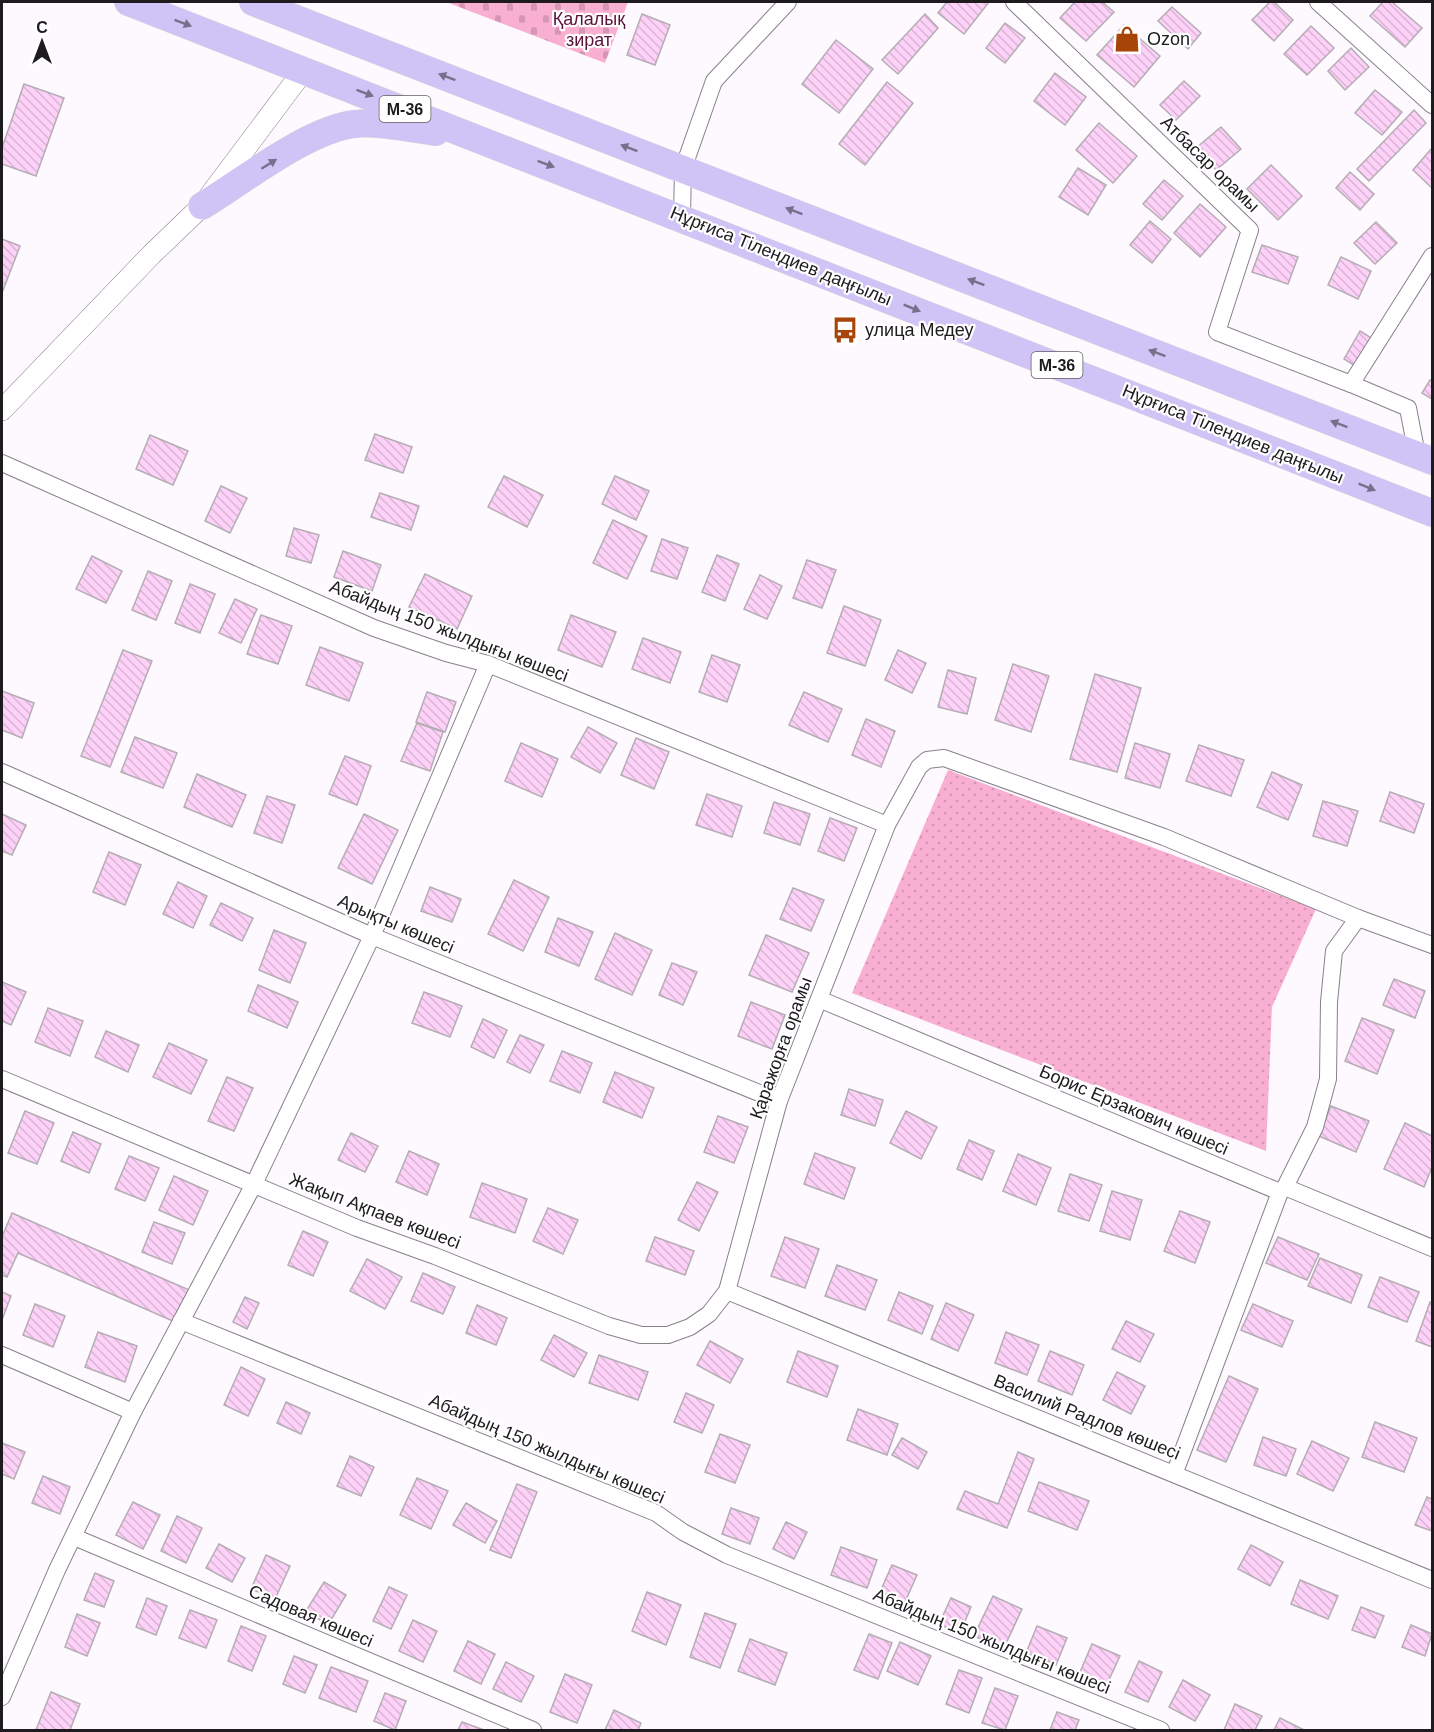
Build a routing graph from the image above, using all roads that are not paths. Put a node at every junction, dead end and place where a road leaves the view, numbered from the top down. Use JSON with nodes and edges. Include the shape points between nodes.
{"nodes":[{"id":1,"x":128,"y":2,"type":"edge"},
{"id":2,"x":253,"y":2,"type":"edge"},
{"id":3,"x":788,"y":2,"type":"edge"},
{"id":4,"x":1014,"y":2,"type":"edge"},
{"id":5,"x":1318,"y":2,"type":"edge"},
{"id":6,"x":304,"y":69,"type":"junction"},
{"id":7,"x":1432,"y":105,"type":"edge"},
{"id":8,"x":478,"y":138,"type":"junction"},
{"id":9,"x":683,"y":169,"type":"junction"},
{"id":10,"x":202,"y":206,"type":"junction"},
{"id":11,"x":682,"y":216,"type":"junction"},
{"id":12,"x":1432,"y":256,"type":"edge"},
{"id":13,"x":1351,"y":384,"type":"junction"},
{"id":14,"x":2,"y":410,"type":"edge"},
{"id":15,"x":1425,"y":458,"type":"edge"},
{"id":16,"x":2,"y":464,"type":"edge"},
{"id":17,"x":1432,"y":513,"type":"edge"},
{"id":18,"x":488,"y":664,"type":"junction"},
{"id":19,"x":2,"y":772,"type":"edge"},
{"id":20,"x":887,"y":825,"type":"junction"},
{"id":21,"x":1358,"y":918,"type":"junction"},
{"id":22,"x":372,"y":936,"type":"junction"},
{"id":23,"x":1432,"y":945,"type":"edge"},
{"id":24,"x":819,"y":999,"type":"junction"},
{"id":25,"x":2,"y":1079,"type":"edge"},
{"id":26,"x":779,"y":1101,"type":"junction"},
{"id":27,"x":254,"y":1184,"type":"junction"},
{"id":28,"x":1283,"y":1190,"type":"junction"},
{"id":29,"x":1432,"y":1248,"type":"edge"},
{"id":30,"x":728,"y":1291,"type":"junction"},
{"id":31,"x":181,"y":1321,"type":"junction"},
{"id":32,"x":2,"y":1356,"type":"edge"},
{"id":33,"x":133,"y":1412,"type":"junction"},
{"id":34,"x":1175,"y":1472,"type":"junction"},
{"id":35,"x":74,"y":1537,"type":"junction"},
{"id":36,"x":1432,"y":1580,"type":"edge"},
{"id":37,"x":2,"y":1697,"type":"edge"},
{"id":38,"x":533,"y":1731,"type":"edge"},
{"id":39,"x":1161,"y":1731,"type":"edge"}],
"edges":[{"from":1,"to":6,"type":"main road","name":"Нұрғиса Тілендиев даңғылы","number":"M-36","one_way":true},
{"from":9,"to":2,"type":"main road","number":"M-36","one_way":true},
{"from":3,"to":9,"type":"street","via":[[714,81]]},
{"from":4,"to":13,"type":"street","name":"Атбасар орамы","via":[[1250,230],[1217,332]]},
{"from":5,"to":7,"type":"street"},
{"from":6,"to":8,"type":"main road","name":"Нұрғиса Тілендиев даңғылы","number":"M-36","one_way":true},
{"from":6,"to":10,"type":"street"},
{"from":10,"to":8,"type":"main road","one_way":true,"via":[[295,148],[325,132],[355,124]]},
{"from":8,"to":11,"type":"main road","name":"Нұрғиса Тілендиев даңғылы","number":"M-36","one_way":true},
{"from":9,"to":11,"type":"street"},
{"from":15,"to":9,"type":"main road","number":"M-36","one_way":true},
{"from":10,"to":14,"type":"street"},
{"from":11,"to":17,"type":"main road","name":"Нұрғиса Тілендиев даңғылы","number":"M-36","one_way":true},
{"from":12,"to":13,"type":"street"},
{"from":13,"to":15,"type":"street","name":"Атбасар орамы","via":[[1408,408]]},
{"from":16,"to":18,"type":"street","name":"Абайдың 150 жылдығы көшесі","via":[[374,628]]},
{"from":18,"to":20,"type":"street","name":"Абайдың 150 жылдығы көшесі"},
{"from":18,"to":22,"type":"street"},
{"from":19,"to":22,"type":"street","name":"Арықты көшесі"},
{"from":20,"to":21,"type":"street","name":"Қаражорға орамы","via":[[920,766],[927,760],[944,758],[1164,837]]},
{"from":20,"to":24,"type":"street","name":"Қаражорға орамы"},
{"from":21,"to":23,"type":"street","name":"Қаражорға орамы"},
{"from":21,"to":28,"type":"street","via":[[1334,951],[1328,1078],[1315,1127]]},
{"from":22,"to":26,"type":"street","name":"Арықты көшесі"},
{"from":22,"to":27,"type":"street"},
{"from":24,"to":26,"type":"street","name":"Қаражорға орамы"},
{"from":24,"to":28,"type":"street","name":"Борис Ерзакович көшесі"},
{"from":25,"to":27,"type":"street","name":"Жақып Ақпаев көшесі"},
{"from":26,"to":30,"type":"street","name":"Қаражорға орамы"},
{"from":27,"to":30,"type":"street","name":"Жақып Ақпаев көшесі","via":[[357,1228],[641,1335],[668,1335],[690,1327],[709,1314]]},
{"from":27,"to":31,"type":"street"},
{"from":28,"to":29,"type":"street","name":"Борис Ерзакович көшесі"},
{"from":28,"to":34,"type":"street"},
{"from":30,"to":34,"type":"street","name":"Василий Радлов көшесі"},
{"from":31,"to":33,"type":"street"},
{"from":31,"to":39,"type":"street","name":"Абайдың 150 жылдығы көшесі","via":[[656,1512],[683,1532],[727,1555]]},
{"from":32,"to":33,"type":"street"},
{"from":33,"to":35,"type":"street"},
{"from":34,"to":36,"type":"street","name":"Василий Радлов көшесі"},
{"from":35,"to":37,"type":"street"},
{"from":35,"to":38,"type":"street","name":"Садовая көшесі"}]}
